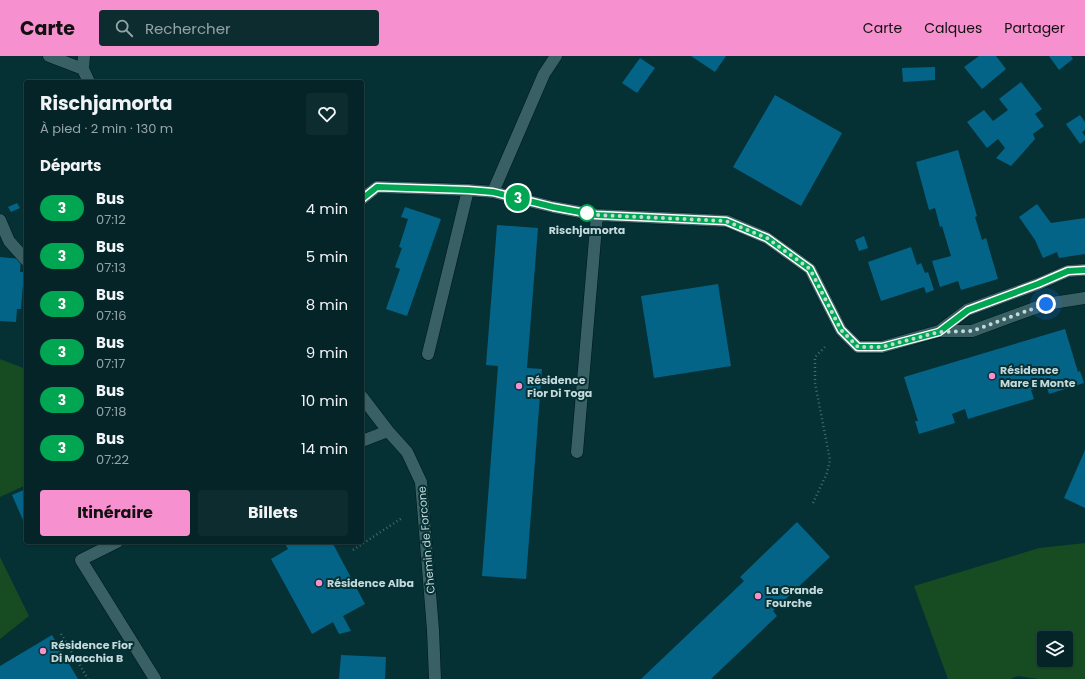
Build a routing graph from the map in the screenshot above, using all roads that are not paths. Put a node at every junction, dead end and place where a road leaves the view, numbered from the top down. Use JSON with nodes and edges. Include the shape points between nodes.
{"nodes":[{"id":1,"x":49,"y":56,"type":"edge"},
{"id":2,"x":84,"y":56,"type":"edge"},
{"id":3,"x":556,"y":56,"type":"edge"},
{"id":4,"x":83,"y":69,"type":"junction"},
{"id":5,"x":88,"y":80,"type":"edge"},
{"id":6,"x":468,"y":190,"type":"junction"},
{"id":7,"x":493,"y":192,"type":"junction"},
{"id":8,"x":364,"y":197,"type":"edge"},
{"id":9,"x":596,"y":215,"type":"junction"},
{"id":10,"x":0,"y":220,"type":"edge"},
{"id":11,"x":24,"y":258,"type":"edge"},
{"id":12,"x":1085,"y":270,"type":"edge"},
{"id":13,"x":1085,"y":298,"type":"edge"},
{"id":14,"x":939,"y":332,"type":"junction"},
{"id":15,"x":428,"y":354,"type":"dead end"},
{"id":16,"x":364,"y":400,"type":"edge"},
{"id":17,"x":388,"y":431,"type":"junction"},
{"id":18,"x":364,"y":440,"type":"edge"},
{"id":19,"x":577,"y":452,"type":"dead end"},
{"id":20,"x":113,"y":544,"type":"edge"},
{"id":21,"x":155,"y":679,"type":"edge"},
{"id":22,"x":435,"y":679,"type":"edge"}],
"edges":[{"from":1,"to":4,"type":"street"},
{"from":2,"to":4,"type":"street"},
{"from":3,"to":7,"type":"street","via":[[544,74]]},
{"from":4,"to":5,"type":"street"},
{"from":6,"to":7,"type":"street"},
{"from":6,"to":8,"type":"street","via":[[377,187]]},
{"from":6,"to":15,"type":"street"},
{"from":7,"to":9,"type":"street"},
{"from":9,"to":14,"type":"street","via":[[726,221],[767,238],[810,269],[841,330],[858,347],[882,347]]},
{"from":9,"to":19,"type":"street"},
{"from":10,"to":11,"type":"street","via":[[9,241]]},
{"from":12,"to":14,"type":"street","via":[[1068,271],[968,310]]},
{"from":13,"to":14,"type":"street","via":[[1046,304],[972,331]]},
{"from":16,"to":17,"type":"street","name":"Chemin de Forcone"},
{"from":17,"to":18,"type":"street"},
{"from":17,"to":22,"type":"street","name":"Chemin de Forcone","via":[[407,452],[421,482]]},
{"from":20,"to":21,"type":"street","via":[[81,560]]}]}
